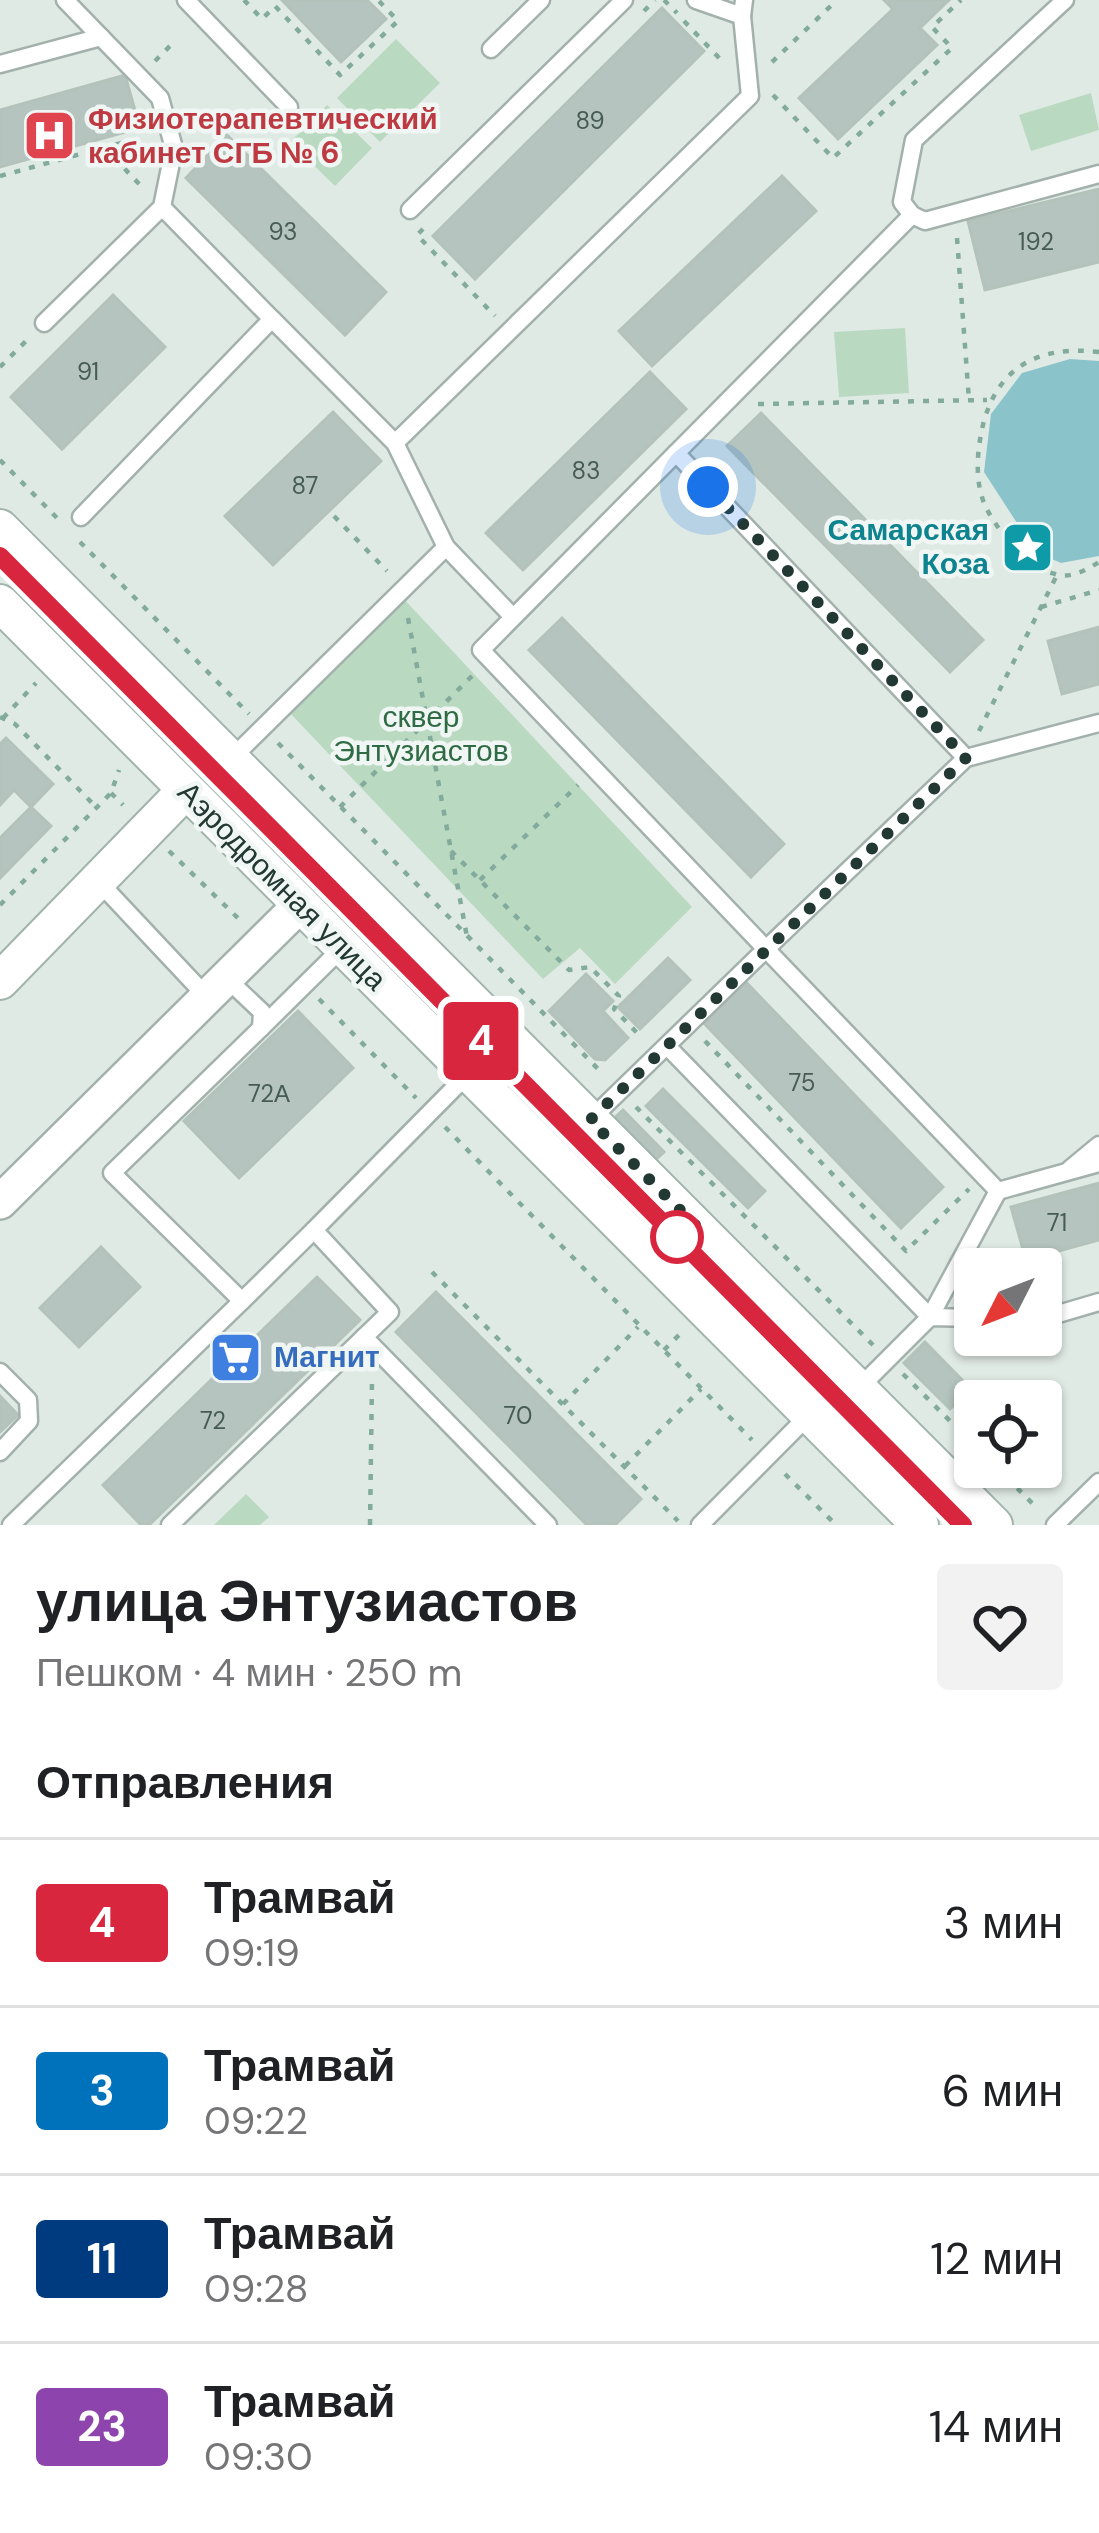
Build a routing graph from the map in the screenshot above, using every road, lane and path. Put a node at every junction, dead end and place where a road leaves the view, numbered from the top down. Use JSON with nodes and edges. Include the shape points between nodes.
{"nodes":[{"id":1,"x":65,"y":0,"type":"edge"},
{"id":2,"x":186,"y":0,"type":"edge"},
{"id":3,"x":244,"y":0,"type":"edge"},
{"id":4,"x":378,"y":0,"type":"edge"},
{"id":5,"x":541,"y":0,"type":"edge"},
{"id":6,"x":624,"y":0,"type":"edge"},
{"id":7,"x":655,"y":0,"type":"edge"},
{"id":8,"x":664,"y":0,"type":"edge"},
{"id":9,"x":697,"y":0,"type":"edge"},
{"id":10,"x":838,"y":0,"type":"edge"},
{"id":11,"x":961,"y":0,"type":"edge"},
{"id":12,"x":1065,"y":0,"type":"edge"},
{"id":13,"x":743,"y":8,"type":"edge"},
{"id":14,"x":638,"y":17,"type":"dead end"},
{"id":15,"x":101,"y":37,"type":"junction"},
{"id":16,"x":491,"y":49,"type":"dead end"},
{"id":17,"x":772,"y":62,"type":"dead end"},
{"id":18,"x":724,"y":63,"type":"dead end"},
{"id":19,"x":0,"y":64,"type":"edge"},
{"id":20,"x":766,"y":88,"type":"dead end"},
{"id":21,"x":289,"y":107,"type":"dead end"},
{"id":22,"x":143,"y":137,"type":"dead end"},
{"id":23,"x":104,"y":147,"type":"junction"},
{"id":24,"x":1099,"y":174,"type":"edge"},
{"id":25,"x":0,"y":176,"type":"edge"},
{"id":26,"x":161,"y":207,"type":"junction"},
{"id":27,"x":410,"y":210,"type":"dead end"},
{"id":28,"x":955,"y":212,"type":"junction"},
{"id":29,"x":911,"y":215,"type":"junction"},
{"id":30,"x":434,"y":218,"type":"dead end"},
{"id":31,"x":272,"y":319,"type":"junction"},
{"id":32,"x":44,"y":323,"type":"joint"},
{"id":33,"x":508,"y":330,"type":"dead end"},
{"id":34,"x":1099,"y":352,"type":"edge"},
{"id":35,"x":0,"y":367,"type":"edge"},
{"id":36,"x":969,"y":400,"type":"junction"},
{"id":37,"x":988,"y":400,"type":"junction"},
{"id":38,"x":723,"y":405,"type":"junction"},
{"id":39,"x":395,"y":443,"type":"junction"},
{"id":40,"x":676,"y":453,"type":"junction"},
{"id":41,"x":0,"y":460,"type":"edge"},
{"id":42,"x":334,"y":516,"type":"dead end"},
{"id":43,"x":81,"y":517,"type":"dead end"},
{"id":44,"x":0,"y":528,"type":"edge"},
{"id":45,"x":446,"y":548,"type":"junction"},
{"id":46,"x":1099,"y":562,"type":"edge"},
{"id":47,"x":1057,"y":575,"type":"junction"},
{"id":48,"x":403,"y":590,"type":"junction"},
{"id":49,"x":1099,"y":590,"type":"edge"},
{"id":50,"x":0,"y":603,"type":"edge"},
{"id":51,"x":1041,"y":607,"type":"junction"},
{"id":52,"x":513,"y":616,"type":"junction"},
{"id":53,"x":490,"y":659,"type":"junction"},
{"id":54,"x":37,"y":682,"type":"dead end"},
{"id":55,"x":1,"y":718,"type":"edge"},
{"id":56,"x":1099,"y":723,"type":"edge"},
{"id":57,"x":263,"y":728,"type":"junction"},
{"id":58,"x":966,"y":758,"type":"junction"},
{"id":59,"x":231,"y":760,"type":"junction"},
{"id":60,"x":595,"y":769,"type":"junction"},
{"id":61,"x":186,"y":790,"type":"junction"},
{"id":62,"x":111,"y":793,"type":"dead end"},
{"id":63,"x":340,"y":807,"type":"junction"},
{"id":64,"x":97,"y":808,"type":"junction"},
{"id":65,"x":147,"y":830,"type":"junction"},
{"id":66,"x":451,"y":851,"type":"junction"},
{"id":67,"x":481,"y":880,"type":"junction"},
{"id":68,"x":98,"y":881,"type":"junction"},
{"id":69,"x":0,"y":904,"type":"edge"},
{"id":70,"x":300,"y":905,"type":"junction"},
{"id":71,"x":467,"y":937,"type":"junction"},
{"id":72,"x":262,"y":942,"type":"junction"},
{"id":73,"x":343,"y":947,"type":"junction"},
{"id":74,"x":766,"y":949,"type":"junction"},
{"id":75,"x":0,"y":981,"type":"edge"},
{"id":76,"x":305,"y":985,"type":"junction"},
{"id":77,"x":217,"y":987,"type":"junction"},
{"id":78,"x":689,"y":1024,"type":"junction"},
{"id":79,"x":261,"y":1028,"type":"junction"},
{"id":80,"x":643,"y":1040,"type":"dead end"},
{"id":81,"x":667,"y":1046,"type":"junction"},
{"id":82,"x":470,"y":1072,"type":"junction"},
{"id":83,"x":620,"y":1091,"type":"junction"},
{"id":84,"x":430,"y":1112,"type":"junction"},
{"id":85,"x":590,"y":1120,"type":"junction"},
{"id":86,"x":1099,"y":1145,"type":"edge"},
{"id":87,"x":1099,"y":1163,"type":"edge"},
{"id":88,"x":1064,"y":1173,"type":"junction"},
{"id":89,"x":983,"y":1176,"type":"junction"},
{"id":90,"x":998,"y":1191,"type":"junction"},
{"id":91,"x":0,"y":1202,"type":"edge"},
{"id":92,"x":314,"y":1230,"type":"junction"},
{"id":93,"x":432,"y":1272,"type":"dead end"},
{"id":94,"x":242,"y":1301,"type":"junction"},
{"id":95,"x":1099,"y":1302,"type":"edge"},
{"id":96,"x":1062,"y":1313,"type":"edge"},
{"id":97,"x":930,"y":1318,"type":"junction"},
{"id":98,"x":954,"y":1318,"type":"edge"},
{"id":99,"x":639,"y":1326,"type":"junction"},
{"id":100,"x":368,"y":1341,"type":"junction"},
{"id":101,"x":887,"y":1359,"type":"junction"},
{"id":102,"x":0,"y":1372,"type":"edge"},
{"id":103,"x":701,"y":1389,"type":"junction"},
{"id":104,"x":858,"y":1389,"type":"junction"},
{"id":105,"x":563,"y":1404,"type":"junction"},
{"id":106,"x":811,"y":1414,"type":"junction"},
{"id":107,"x":954,"y":1426,"type":"edge"},
{"id":108,"x":0,"y":1451,"type":"edge"},
{"id":109,"x":768,"y":1457,"type":"junction"},
{"id":110,"x":625,"y":1466,"type":"junction"},
{"id":111,"x":1099,"y":1482,"type":"edge"},
{"id":112,"x":1017,"y":1488,"type":"edge"},
{"id":113,"x":1039,"y":1510,"type":"dead end"},
{"id":114,"x":11,"y":1525,"type":"edge"},
{"id":115,"x":170,"y":1525,"type":"edge"},
{"id":116,"x":370,"y":1525,"type":"edge"},
{"id":117,"x":548,"y":1525,"type":"edge"},
{"id":118,"x":682,"y":1525,"type":"edge"},
{"id":119,"x":700,"y":1525,"type":"edge"},
{"id":120,"x":836,"y":1525,"type":"edge"},
{"id":121,"x":920,"y":1525,"type":"edge"},
{"id":122,"x":994,"y":1525,"type":"edge"},
{"id":123,"x":1055,"y":1525,"type":"edge"}],
"edges":[{"from":1,"to":15,"type":"lane"},
{"from":2,"to":21,"type":"lane"},
{"from":3,"to":4,"type":"path","via":[[262,19],[275,6],[340,75],[398,21]]},
{"from":5,"to":16,"type":"lane"},
{"from":6,"to":27,"type":"lane"},
{"from":7,"to":14,"type":"path"},
{"from":8,"to":18,"type":"path"},
{"from":9,"to":13,"type":"lane"},
{"from":10,"to":17,"type":"path"},
{"from":11,"to":20,"type":"path","via":[[932,27],[952,48],[833,158]]},
{"from":12,"to":29,"type":"lane","via":[[914,140],[902,185]]},
{"from":13,"to":39,"type":"lane","via":[[750,96]]},
{"from":15,"to":19,"type":"lane"},
{"from":15,"to":26,"type":"lane","via":[[160,98],[173,148]]},
{"from":22,"to":23,"type":"path"},
{"from":23,"to":25,"type":"path"},
{"from":23,"to":26,"type":"path"},
{"from":24,"to":28,"type":"lane"},
{"from":26,"to":31,"type":"lane"},
{"from":26,"to":32,"type":"lane"},
{"from":28,"to":29,"type":"lane","via":[[925,221]]},
{"from":28,"to":36,"type":"path"},
{"from":29,"to":38,"type":"lane"},
{"from":30,"to":33,"type":"path","via":[[417,235]]},
{"from":31,"to":39,"type":"lane"},
{"from":31,"to":43,"type":"lane"},
{"from":32,"to":35,"type":"path"},
{"from":34,"to":37,"type":"path","via":[[1043,354],[1012,371]]},
{"from":36,"to":37,"type":"path"},
{"from":36,"to":38,"type":"path"},
{"from":37,"to":47,"type":"path","via":[[978,448],[985,506],[1024,554]]},
{"from":38,"to":40,"type":"lane"},
{"from":39,"to":45,"type":"lane"},
{"from":40,"to":52,"type":"lane"},
{"from":40,"to":58,"type":"lane"},
{"from":41,"to":57,"type":"path"},
{"from":42,"to":48,"type":"path"},
{"from":44,"to":59,"type":"main road","name":"Аэродромная улица"},
{"from":45,"to":48,"type":"lane"},
{"from":45,"to":52,"type":"lane"},
{"from":46,"to":47,"type":"path"},
{"from":47,"to":51,"type":"path"},
{"from":48,"to":57,"type":"lane"},
{"from":48,"to":66,"type":"path"},
{"from":49,"to":51,"type":"path"},
{"from":50,"to":61,"type":"main road","name":"Аэродромная улица"},
{"from":51,"to":58,"type":"path"},
{"from":52,"to":53,"type":"lane","via":[[481,650]]},
{"from":53,"to":60,"type":"lane"},
{"from":53,"to":63,"type":"path"},
{"from":54,"to":55,"type":"path"},
{"from":55,"to":64,"type":"path"},
{"from":56,"to":58,"type":"lane"},
{"from":57,"to":59,"type":"lane"},
{"from":57,"to":63,"type":"path"},
{"from":58,"to":74,"type":"lane"},
{"from":59,"to":85,"type":"main road","name":"Аэродромная улица"},
{"from":60,"to":67,"type":"path"},
{"from":60,"to":74,"type":"lane"},
{"from":61,"to":65,"type":"main road"},
{"from":61,"to":70,"type":"main road","name":"Аэродромная улица"},
{"from":62,"to":64,"type":"path"},
{"from":63,"to":71,"type":"path"},
{"from":64,"to":69,"type":"path"},
{"from":65,"to":68,"type":"main road"},
{"from":65,"to":72,"type":"path"},
{"from":66,"to":67,"type":"path"},
{"from":66,"to":71,"type":"path"},
{"from":67,"to":80,"type":"path","via":[[569,970],[590,967],[619,996],[614,1009]]},
{"from":68,"to":75,"type":"main road"},
{"from":68,"to":77,"type":"lane"},
{"from":70,"to":72,"type":"street"},
{"from":70,"to":73,"type":"main road","name":"Аэродромная улица"},
{"from":71,"to":83,"type":"path"},
{"from":72,"to":77,"type":"street"},
{"from":73,"to":76,"type":"lane"},
{"from":73,"to":82,"type":"main road","name":"Аэродромная улица"},
{"from":74,"to":78,"type":"lane"},
{"from":74,"to":89,"type":"lane"},
{"from":76,"to":79,"type":"lane"},
{"from":76,"to":84,"type":"path"},
{"from":77,"to":79,"type":"lane","via":[[262,1012]]},
{"from":77,"to":91,"type":"street"},
{"from":78,"to":81,"type":"lane"},
{"from":78,"to":89,"type":"path","via":[[906,1251]]},
{"from":79,"to":94,"type":"lane","via":[[112,1173]]},
{"from":81,"to":83,"type":"lane"},
{"from":81,"to":97,"type":"lane"},
{"from":82,"to":84,"type":"lane"},
{"from":82,"to":106,"type":"main road","name":"Аэродромная улица"},
{"from":83,"to":85,"type":"lane"},
{"from":83,"to":101,"type":"path"},
{"from":84,"to":92,"type":"lane"},
{"from":84,"to":99,"type":"path"},
{"from":85,"to":104,"type":"main road","name":"Аэродромная улица"},
{"from":86,"to":88,"type":"lane"},
{"from":87,"to":88,"type":"lane"},
{"from":88,"to":90,"type":"lane"},
{"from":89,"to":90,"type":"lane"},
{"from":90,"to":97,"type":"lane"},
{"from":92,"to":94,"type":"lane"},
{"from":92,"to":100,"type":"lane","via":[[390,1312]]},
{"from":93,"to":105,"type":"path"},
{"from":94,"to":114,"type":"lane"},
{"from":95,"to":96,"type":"lane"},
{"from":97,"to":98,"type":"lane"},
{"from":97,"to":101,"type":"lane"},
{"from":99,"to":103,"type":"path"},
{"from":99,"to":105,"type":"path"},
{"from":100,"to":115,"type":"lane"},
{"from":100,"to":116,"type":"path"},
{"from":100,"to":117,"type":"lane"},
{"from":101,"to":104,"type":"lane"},
{"from":101,"to":107,"type":"path"},
{"from":102,"to":108,"type":"lane","via":[[28,1400],[29,1421]]},
{"from":103,"to":109,"type":"path"},
{"from":103,"to":110,"type":"path"},
{"from":104,"to":122,"type":"main road","name":"Аэродромная улица"},
{"from":105,"to":110,"type":"path"},
{"from":106,"to":109,"type":"lane"},
{"from":106,"to":121,"type":"main road","name":"Аэродромная улица"},
{"from":109,"to":119,"type":"lane"},
{"from":109,"to":120,"type":"path"},
{"from":110,"to":118,"type":"path"},
{"from":111,"to":123,"type":"lane"},
{"from":112,"to":113,"type":"path"}]}
